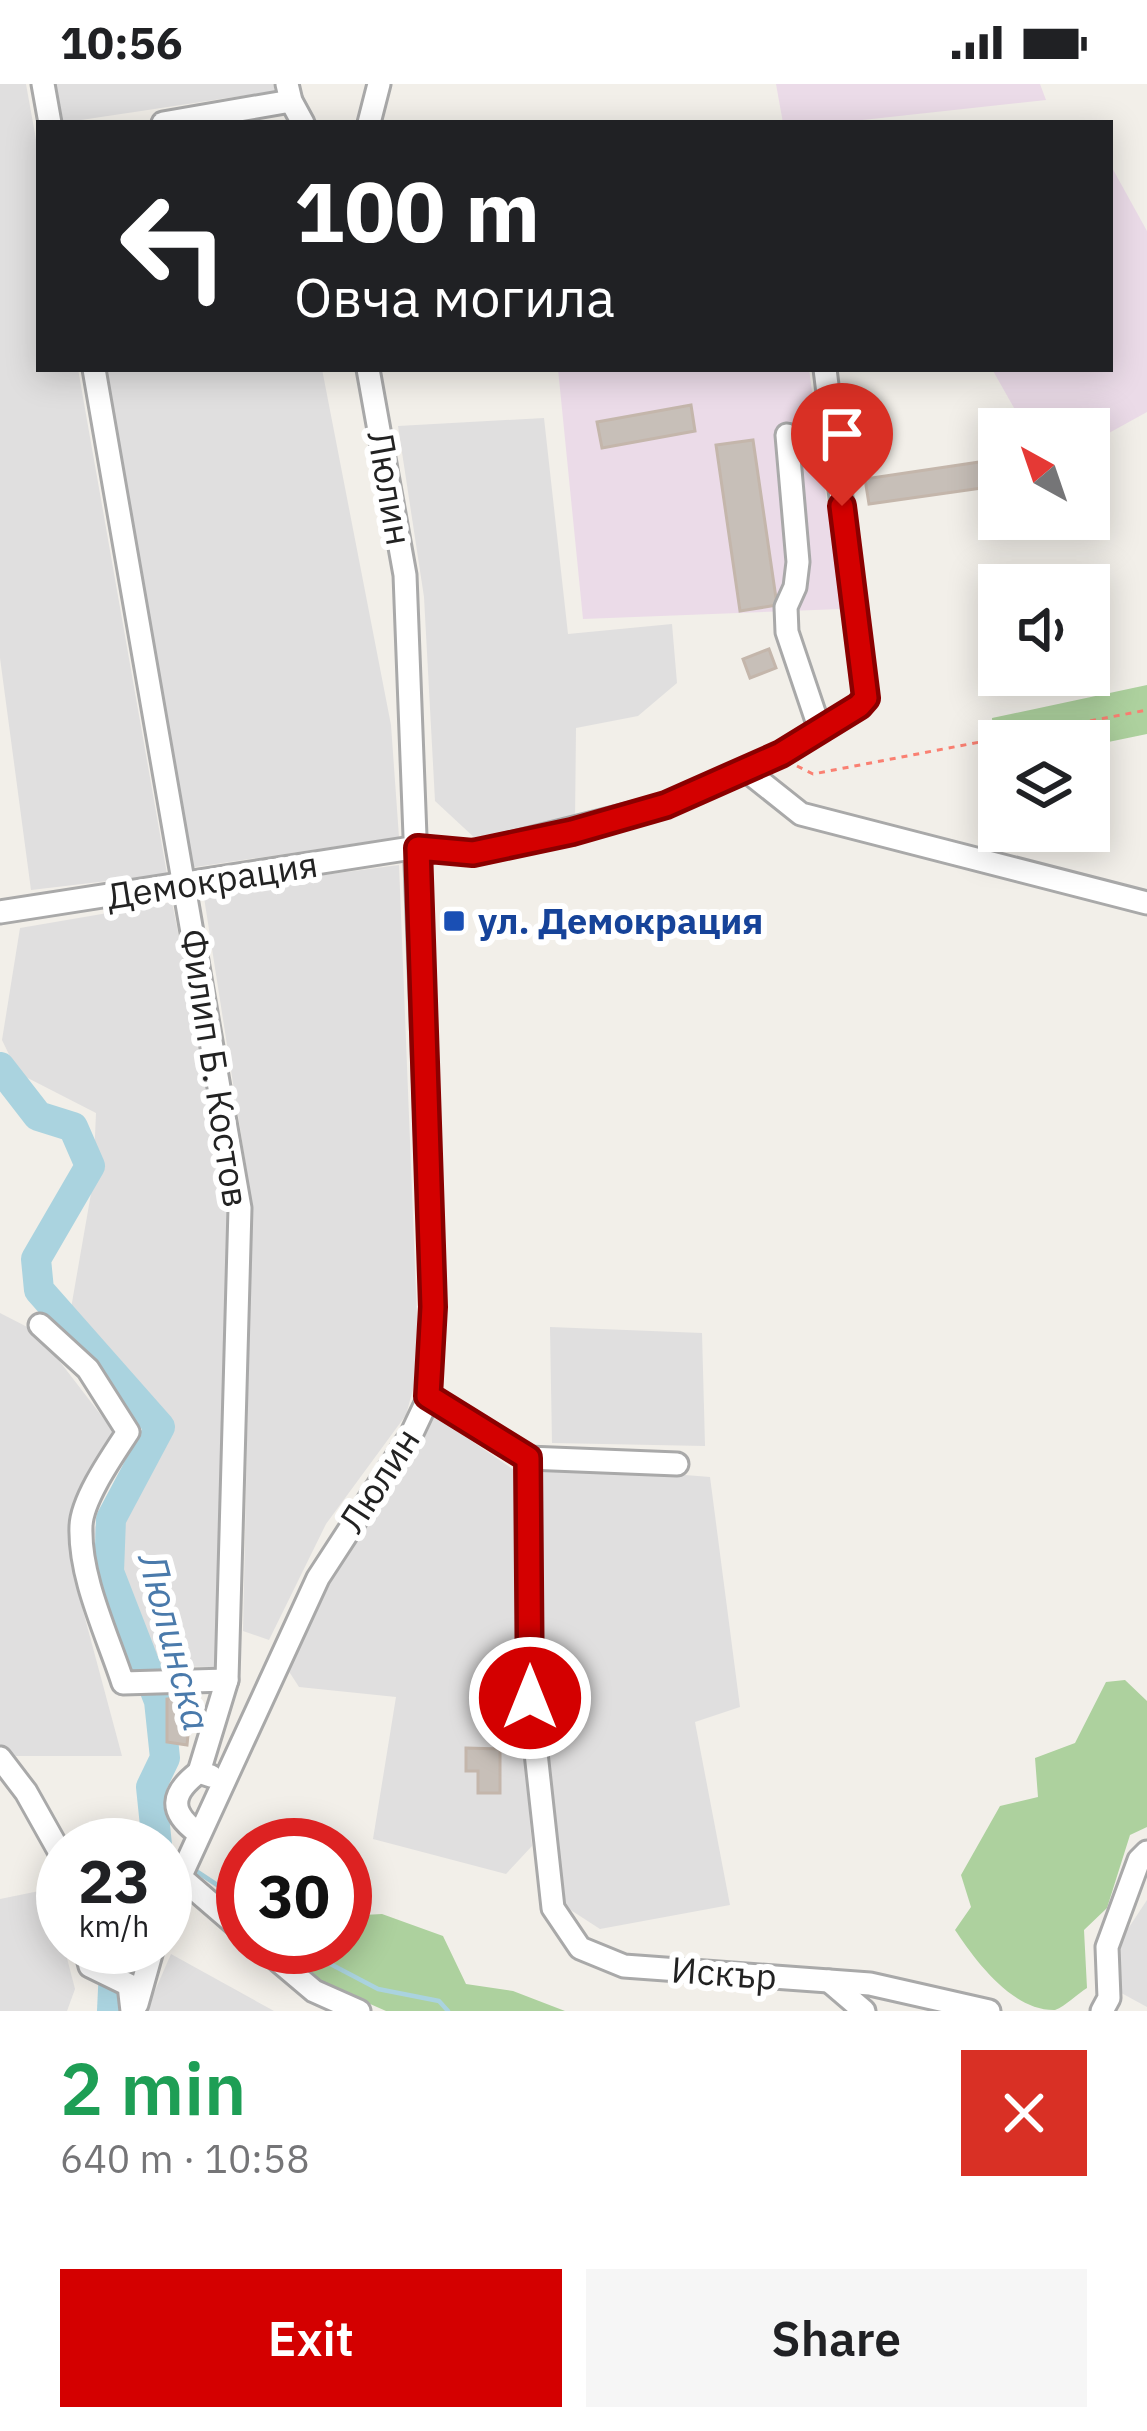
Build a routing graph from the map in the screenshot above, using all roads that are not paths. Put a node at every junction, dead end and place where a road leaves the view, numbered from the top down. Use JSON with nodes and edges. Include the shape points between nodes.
{"nodes":[{"id":1,"x":43,"y":84,"type":"edge"},
{"id":2,"x":379,"y":84,"type":"edge"},
{"id":3,"x":289,"y":92,"type":"edge"},
{"id":4,"x":49,"y":120,"type":"edge"},
{"id":5,"x":175,"y":120,"type":"edge"},
{"id":6,"x":302,"y":120,"type":"edge"},
{"id":7,"x":369,"y":120,"type":"edge"},
{"id":8,"x":95,"y":372,"type":"edge"},
{"id":9,"x":369,"y":372,"type":"edge"},
{"id":10,"x":825,"y":372,"type":"edge"},
{"id":11,"x":788,"y":434,"type":"dead end"},
{"id":12,"x":820,"y":730,"type":"junction"},
{"id":13,"x":747,"y":771,"type":"junction"},
{"id":14,"x":418,"y":848,"type":"junction"},
{"id":15,"x":185,"y":884,"type":"junction"},
{"id":16,"x":1147,"y":903,"type":"edge"},
{"id":17,"x":3,"y":913,"type":"edge"},
{"id":18,"x":40,"y":1324,"type":"dead end"},
{"id":19,"x":428,"y":1396,"type":"junction"},
{"id":20,"x":528,"y":1458,"type":"junction"},
{"id":21,"x":677,"y":1464,"type":"dead end"},
{"id":22,"x":227,"y":1680,"type":"junction"},
{"id":23,"x":0,"y":1758,"type":"edge"},
{"id":24,"x":200,"y":1772,"type":"junction"},
{"id":25,"x":224,"y":1780,"type":"junction"},
{"id":26,"x":41,"y":1818,"type":"edge"},
{"id":27,"x":198,"y":1833,"type":"junction"},
{"id":28,"x":192,"y":1846,"type":"edge"},
{"id":29,"x":1147,"y":1852,"type":"edge"},
{"id":30,"x":192,"y":1887,"type":"edge"},
{"id":31,"x":216,"y":1907,"type":"edge"},
{"id":32,"x":106,"y":1974,"type":"edge"},
{"id":33,"x":145,"y":1974,"type":"edge"},
{"id":34,"x":294,"y":1974,"type":"edge"},
{"id":35,"x":829,"y":1981,"type":"junction"},
{"id":36,"x":134,"y":2011,"type":"edge"},
{"id":37,"x":359,"y":2011,"type":"edge"},
{"id":38,"x":864,"y":2011,"type":"edge"},
{"id":39,"x":989,"y":2011,"type":"edge"},
{"id":40,"x":1102,"y":2011,"type":"edge"}],
"edges":[{"from":1,"to":4,"type":"street"},
{"from":2,"to":7,"type":"street"},
{"from":3,"to":5,"type":"street"},
{"from":3,"to":6,"type":"street"},
{"from":8,"to":15,"type":"street","name":"Филип Б. Костов"},
{"from":9,"to":14,"type":"street","name":"Люлин","via":[[405,575]]},
{"from":10,"to":12,"type":"street","name":"Демокрация","via":[[866,698]]},
{"from":11,"to":12,"type":"street","via":[[798,562],[787,632]]},
{"from":12,"to":13,"type":"street","name":"Демокрация"},
{"from":13,"to":14,"type":"street","name":"Демокрация","via":[[572,832],[473,853]]},
{"from":13,"to":16,"type":"street","via":[[801,814]]},
{"from":14,"to":15,"type":"street","name":"Демокрация"},
{"from":14,"to":19,"type":"street","name":"Люлин","via":[[433,1307]]},
{"from":15,"to":17,"type":"street","name":"Демокрация"},
{"from":15,"to":22,"type":"street","name":"Филип Б. Костов","via":[[240,1208]]},
{"from":18,"to":22,"type":"street","via":[[88,1369],[128,1432],[80,1522],[88,1577],[123,1682]]},
{"from":19,"to":20,"type":"street"},
{"from":19,"to":25,"type":"street","name":"Люлин","via":[[318,1578]]},
{"from":20,"to":21,"type":"street"},
{"from":20,"to":35,"type":"street","name":"Искър","via":[[530,1698],[553,1908],[580,1948],[624,1966]]},
{"from":22,"to":24,"type":"street","name":"Филип Б. Костов"},
{"from":23,"to":26,"type":"street"},
{"from":24,"to":25,"type":"street"},
{"from":24,"to":27,"type":"street","name":"Филип Б. Костов","via":[[176,1806]]},
{"from":25,"to":27,"type":"street","name":"Люлин"},
{"from":27,"to":28,"type":"street","name":"Люлин"},
{"from":29,"to":40,"type":"street","via":[[1107,1947]]},
{"from":30,"to":31,"type":"street"},
{"from":32,"to":36,"type":"street","via":[[129,1985]]},
{"from":33,"to":36,"type":"street"},
{"from":34,"to":37,"type":"street"},
{"from":35,"to":38,"type":"street"},
{"from":35,"to":39,"type":"street","name":"Искър"}]}
